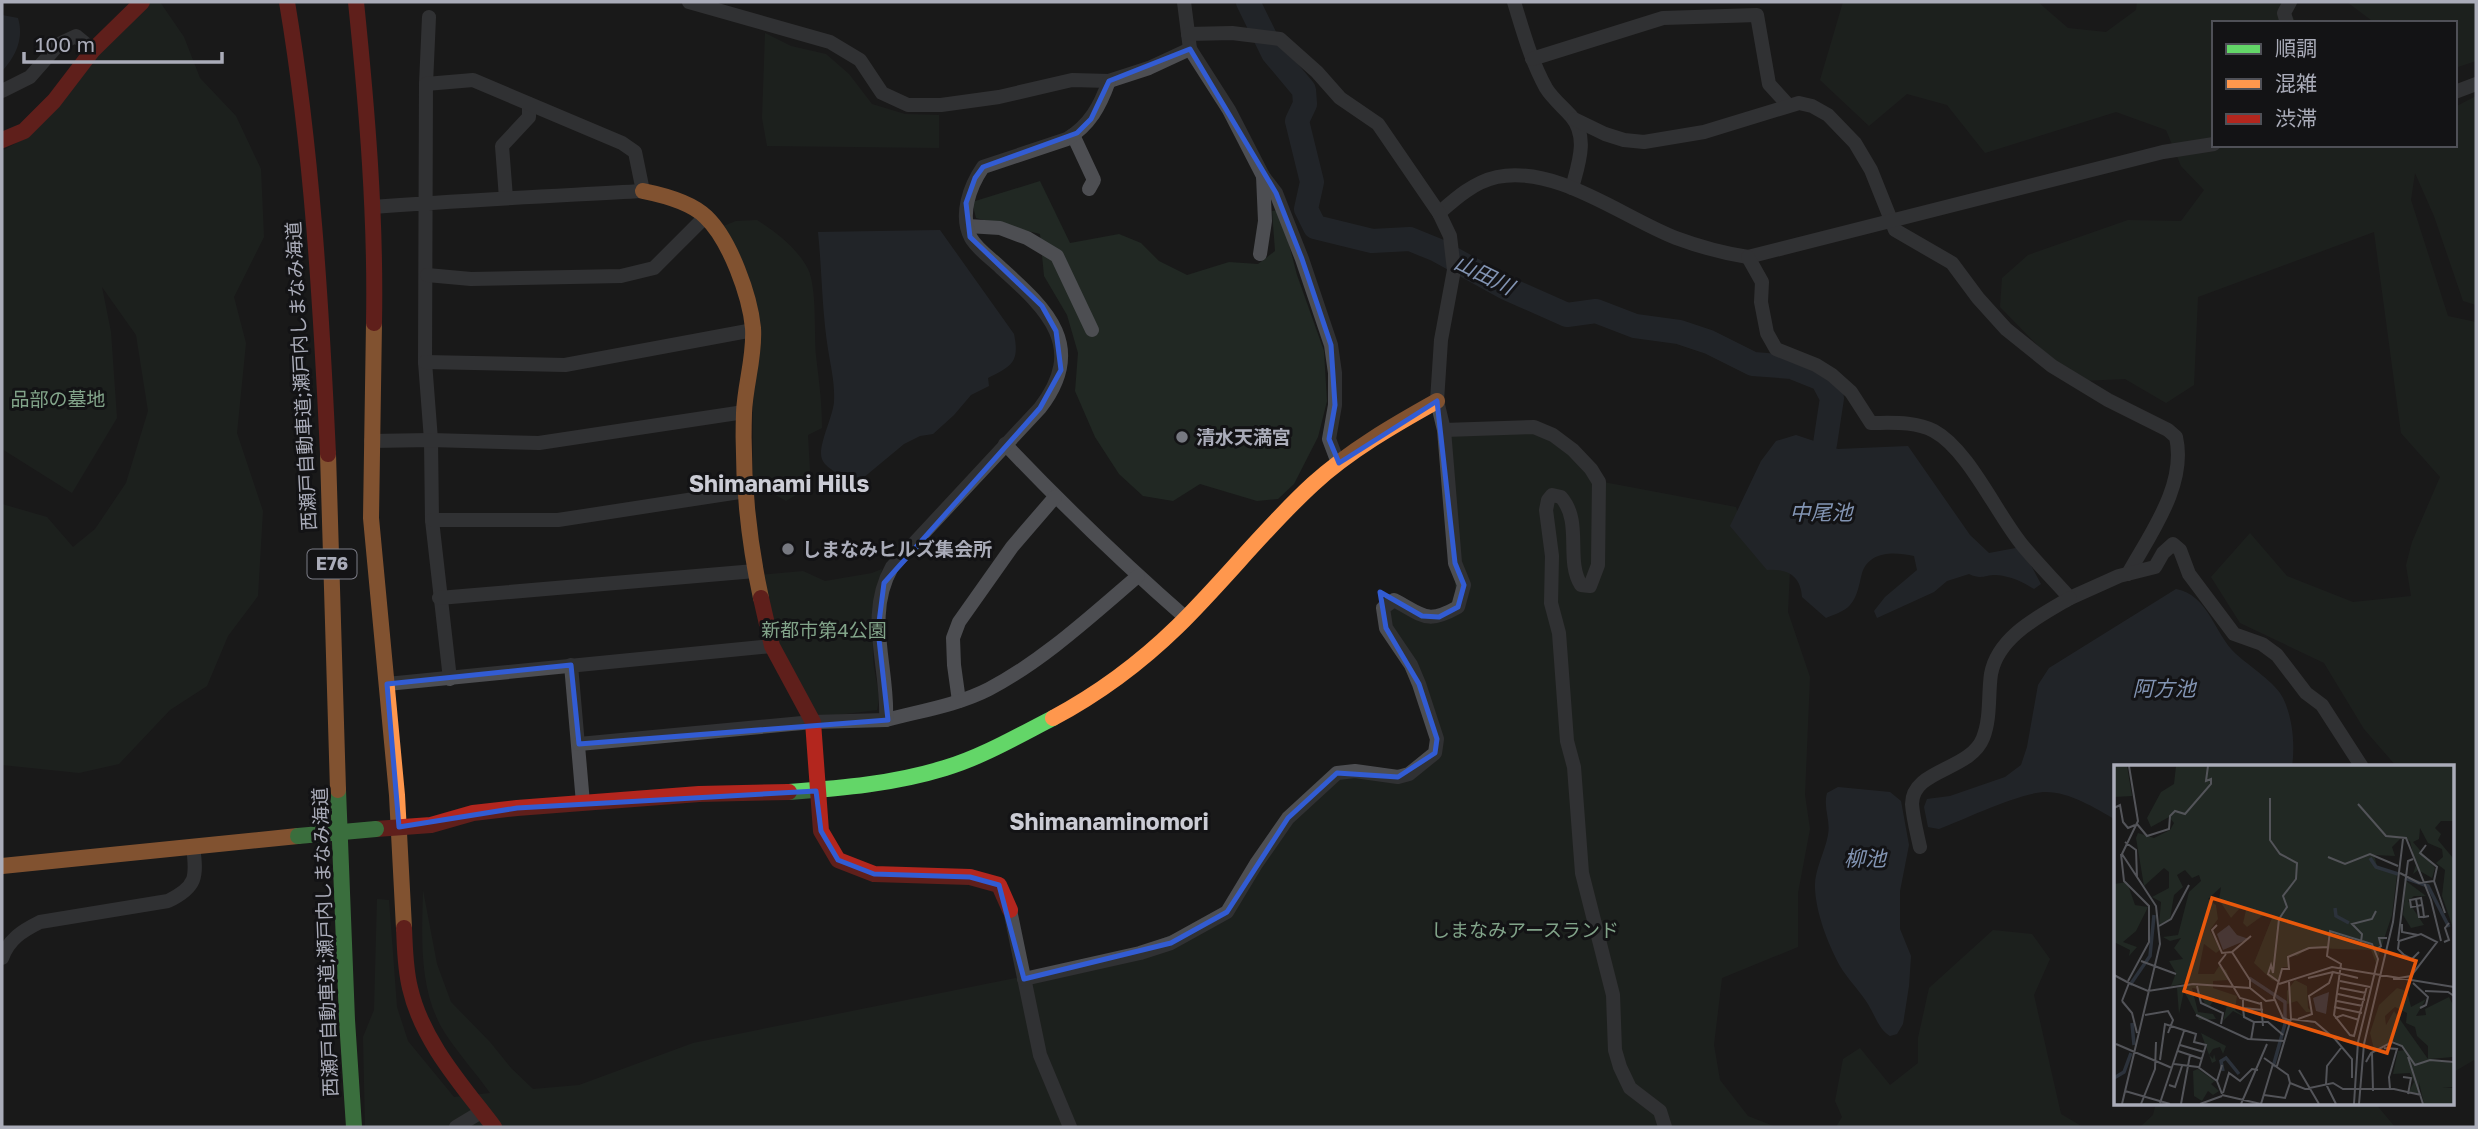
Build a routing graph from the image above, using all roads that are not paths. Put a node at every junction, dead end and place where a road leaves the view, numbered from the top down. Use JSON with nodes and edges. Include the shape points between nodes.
{"nodes":[{"id":1,"x":142,"y":2,"type":"edge"},
{"id":2,"x":287,"y":2,"type":"edge"},
{"id":3,"x":356,"y":2,"type":"edge"},
{"id":4,"x":689,"y":2,"type":"edge"},
{"id":5,"x":1185,"y":2,"type":"edge"},
{"id":6,"x":1514,"y":2,"type":"edge"},
{"id":7,"x":2290,"y":2,"type":"edge"},
{"id":8,"x":1757,"y":9,"type":"edge"},
{"id":9,"x":429,"y":17,"type":"dead end"},
{"id":10,"x":2286,"y":21,"type":"edge"},
{"id":11,"x":1189,"y":42,"type":"junction"},
{"id":12,"x":93,"y":50,"type":"junction"},
{"id":13,"x":1532,"y":59,"type":"junction"},
{"id":14,"x":1109,"y":81,"type":"junction"},
{"id":15,"x":426,"y":84,"type":"junction"},
{"id":16,"x":2476,"y":84,"type":"edge"},
{"id":17,"x":2,"y":91,"type":"edge"},
{"id":18,"x":2457,"y":91,"type":"edge"},
{"id":19,"x":529,"y":104,"type":"junction"},
{"id":20,"x":1788,"y":105,"type":"junction"},
{"id":21,"x":1574,"y":119,"type":"junction"},
{"id":22,"x":1073,"y":135,"type":"junction"},
{"id":23,"x":2,"y":140,"type":"edge"},
{"id":24,"x":2212,"y":144,"type":"edge"},
{"id":25,"x":1263,"y":176,"type":"junction"},
{"id":26,"x":1572,"y":188,"type":"junction"},
{"id":27,"x":1089,"y":189,"type":"dead end"},
{"id":28,"x":643,"y":191,"type":"junction"},
{"id":29,"x":506,"y":198,"type":"junction"},
{"id":30,"x":426,"y":203,"type":"junction"},
{"id":31,"x":373,"y":208,"type":"junction"},
{"id":32,"x":1438,"y":213,"type":"junction"},
{"id":33,"x":706,"y":216,"type":"junction"},
{"id":34,"x":1891,"y":221,"type":"junction"},
{"id":35,"x":968,"y":226,"type":"junction"},
{"id":36,"x":1260,"y":254,"type":"dead end"},
{"id":37,"x":1748,"y":257,"type":"junction"},
{"id":38,"x":427,"y":275,"type":"junction"},
{"id":39,"x":1092,"y":330,"type":"dead end"},
{"id":40,"x":752,"y":331,"type":"junction"},
{"id":41,"x":425,"y":362,"type":"junction"},
{"id":42,"x":1437,"y":401,"type":"junction"},
{"id":43,"x":744,"y":412,"type":"junction"},
{"id":44,"x":1444,"y":430,"type":"junction"},
{"id":45,"x":431,"y":440,"type":"junction"},
{"id":46,"x":371,"y":442,"type":"junction"},
{"id":47,"x":1005,"y":444,"type":"junction"},
{"id":48,"x":1339,"y":463,"type":"junction"},
{"id":49,"x":746,"y":491,"type":"junction"},
{"id":50,"x":1055,"y":497,"type":"junction"},
{"id":51,"x":432,"y":520,"type":"junction"},
{"id":52,"x":755,"y":570,"type":"junction"},
{"id":53,"x":2128,"y":574,"type":"junction"},
{"id":54,"x":1138,"y":576,"type":"junction"},
{"id":55,"x":439,"y":598,"type":"junction"},
{"id":56,"x":2070,"y":598,"type":"junction"},
{"id":57,"x":1186,"y":618,"type":"junction"},
{"id":58,"x":772,"y":646,"type":"junction"},
{"id":59,"x":571,"y":665,"type":"junction"},
{"id":60,"x":450,"y":679,"type":"junction"},
{"id":61,"x":387,"y":684,"type":"junction"},
{"id":62,"x":959,"y":701,"type":"junction"},
{"id":63,"x":886,"y":720,"type":"junction"},
{"id":64,"x":813,"y":722,"type":"junction"},
{"id":65,"x":579,"y":744,"type":"junction"},
{"id":66,"x":2361,"y":765,"type":"edge"},
{"id":67,"x":816,"y":791,"type":"junction"},
{"id":68,"x":583,"y":803,"type":"junction"},
{"id":69,"x":399,"y":827,"type":"junction"},
{"id":70,"x":193,"y":846,"type":"junction"},
{"id":71,"x":1920,"y":847,"type":"dead end"},
{"id":72,"x":2,"y":866,"type":"edge"},
{"id":73,"x":1010,"y":911,"type":"joint"},
{"id":74,"x":2,"y":958,"type":"edge"},
{"id":75,"x":1024,"y":979,"type":"junction"},
{"id":76,"x":481,"y":1112,"type":"junction"},
{"id":77,"x":354,"y":1127,"type":"edge"},
{"id":78,"x":456,"y":1127,"type":"edge"},
{"id":79,"x":494,"y":1127,"type":"edge"},
{"id":80,"x":1070,"y":1127,"type":"edge"},
{"id":81,"x":1665,"y":1127,"type":"edge"}],
"edges":[{"from":1,"to":12,"type":"main road"},
{"from":2,"to":77,"type":"main road","name":"西瀬戸自動車道;瀬戸内しまなみ海道","number":"E76","via":[[311,183],[324,358]]},
{"from":3,"to":31,"type":"main road"},
{"from":4,"to":14,"type":"street","via":[[830,42],[860,60],[883,93],[908,105],[988,99],[1073,80]]},
{"from":5,"to":11,"type":"street"},
{"from":6,"to":13,"type":"street"},
{"from":7,"to":10,"type":"street","via":[[2284,13]]},
{"from":8,"to":13,"type":"street","via":[[1663,18]]},
{"from":8,"to":20,"type":"street","via":[[1769,84]]},
{"from":9,"to":15,"type":"street"},
{"from":11,"to":14,"type":"street","via":[[1149,68]]},
{"from":11,"to":25,"type":"street"},
{"from":11,"to":32,"type":"street","via":[[1232,33],[1280,39],[1340,98],[1378,124]]},
{"from":12,"to":17,"type":"street","via":[[76,36],[59,44],[30,77]]},
{"from":12,"to":23,"type":"main road","via":[[24,131]]},
{"from":13,"to":21,"type":"street","via":[[1548,91]]},
{"from":14,"to":22,"type":"street","via":[[1091,119]]},
{"from":15,"to":19,"type":"street","via":[[473,80]]},
{"from":15,"to":30,"type":"street"},
{"from":16,"to":18,"type":"street"},
{"from":19,"to":28,"type":"street","via":[[635,152]]},
{"from":19,"to":29,"type":"street","via":[[529,117],[502,146]]},
{"from":20,"to":21,"type":"street","via":[[1704,132],[1644,142],[1605,134]]},
{"from":20,"to":34,"type":"street","via":[[1812,106],[1828,115],[1855,143]]},
{"from":21,"to":26,"type":"street","via":[[1582,149]]},
{"from":22,"to":27,"type":"street","via":[[1094,180]]},
{"from":22,"to":35,"type":"street","via":[[983,167],[966,203]]},
{"from":24,"to":34,"type":"street","via":[[2163,152]]},
{"from":25,"to":36,"type":"street","via":[[1265,221]]},
{"from":25,"to":48,"type":"street","via":[[1289,223],[1331,345],[1335,405],[1329,439]]},
{"from":26,"to":32,"type":"street","via":[[1530,175],[1496,177],[1466,190]]},
{"from":26,"to":37,"type":"street","via":[[1675,237]]},
{"from":28,"to":29,"type":"street"},
{"from":28,"to":33,"type":"main road","via":[[672,197]]},
{"from":29,"to":30,"type":"street"},
{"from":30,"to":31,"type":"street"},
{"from":30,"to":38,"type":"street"},
{"from":31,"to":46,"type":"main road"},
{"from":32,"to":42,"type":"street","via":[[1450,236],[1454,270],[1441,340]]},
{"from":33,"to":38,"type":"street","via":[[654,268],[621,276],[471,279]]},
{"from":33,"to":40,"type":"main road","via":[[744,283]]},
{"from":34,"to":37,"type":"street"},
{"from":34,"to":53,"type":"street","via":[[1895,230],[1952,263],[2006,329],[2052,366],[2176,437],[2179,463],[2169,495]]},
{"from":35,"to":39,"type":"street","via":[[1000,228],[1056,256]]},
{"from":35,"to":47,"type":"street","via":[[979,248],[1042,306],[1056,331],[1062,356],[1059,377],[1049,395]]},
{"from":37,"to":56,"type":"street","via":[[1762,282],[1767,333],[1776,349],[1832,375],[1851,392],[1871,423],[1916,424],[1936,432],[1973,472],[2022,545]]},
{"from":38,"to":41,"type":"street"},
{"from":40,"to":41,"type":"street","via":[[565,365]]},
{"from":40,"to":43,"type":"main road"},
{"from":41,"to":45,"type":"street"},
{"from":42,"to":44,"type":"street"},
{"from":42,"to":48,"type":"main road"},
{"from":43,"to":45,"type":"street","via":[[540,443]]},
{"from":43,"to":49,"type":"main road"},
{"from":44,"to":75,"type":"street","via":[[1455,563],[1464,585],[1458,607],[1439,617],[1422,616],[1394,600],[1382,608],[1386,628],[1419,684],[1437,739],[1434,753],[1409,775],[1337,773],[1288,818],[1227,912],[1171,943]]},
{"from":44,"to":81,"type":"street","via":[[1534,427],[1573,450],[1599,482],[1598,565],[1590,586],[1581,585],[1576,576],[1569,506],[1561,497],[1552,495],[1548,500],[1551,603],[1559,633],[1582,873],[1613,995],[1615,1050],[1630,1088],[1660,1111]]},
{"from":45,"to":46,"type":"street"},
{"from":45,"to":51,"type":"street"},
{"from":46,"to":61,"type":"main road","via":[[371,518]]},
{"from":47,"to":50,"type":"street"},
{"from":47,"to":63,"type":"street","via":[[892,567],[884,583],[878,631]]},
{"from":48,"to":57,"type":"main road"},
{"from":49,"to":51,"type":"street","via":[[558,520]]},
{"from":49,"to":52,"type":"main road"},
{"from":50,"to":54,"type":"street"},
{"from":50,"to":62,"type":"street","via":[[1012,547],[959,622],[953,638]]},
{"from":51,"to":55,"type":"street"},
{"from":52,"to":55,"type":"street"},
{"from":52,"to":58,"type":"main road"},
{"from":53,"to":56,"type":"street"},
{"from":53,"to":66,"type":"street","via":[[2155,567],[2173,544],[2189,574],[2234,634],[2277,655],[2306,693],[2322,705]]},
{"from":54,"to":57,"type":"street"},
{"from":54,"to":62,"type":"street","via":[[1051,648],[988,690]]},
{"from":55,"to":60,"type":"street"},
{"from":56,"to":71,"type":"street","via":[[2005,644],[1992,674],[1983,738],[1972,755],[1916,788],[1912,803]]},
{"from":57,"to":67,"type":"main road","via":[[1094,694],[1000,745],[916,777]]},
{"from":58,"to":59,"type":"street"},
{"from":58,"to":64,"type":"main road"},
{"from":59,"to":60,"type":"street"},
{"from":59,"to":65,"type":"street"},
{"from":60,"to":61,"type":"street"},
{"from":61,"to":69,"type":"main road"},
{"from":62,"to":63,"type":"street"},
{"from":63,"to":64,"type":"street"},
{"from":64,"to":65,"type":"street"},
{"from":64,"to":67,"type":"main road"},
{"from":65,"to":68,"type":"street"},
{"from":67,"to":68,"type":"main road"},
{"from":67,"to":73,"type":"main road","via":[[821,831],[838,860],[874,874],[970,877],[999,886]]},
{"from":68,"to":69,"type":"main road","via":[[473,813],[431,825]]},
{"from":69,"to":70,"type":"main road","bridge":true},
{"from":69,"to":76,"type":"main road","via":[[410,989],[442,1059]]},
{"from":70,"to":72,"type":"main road"},
{"from":70,"to":74,"type":"street","via":[[194,878],[186,892],[168,901],[40,922],[21,931],[6,946]]},
{"from":73,"to":75,"type":"street"},
{"from":75,"to":80,"type":"street","via":[[1040,1055]]},
{"from":76,"to":78,"type":"street"},
{"from":76,"to":79,"type":"main road"}]}
